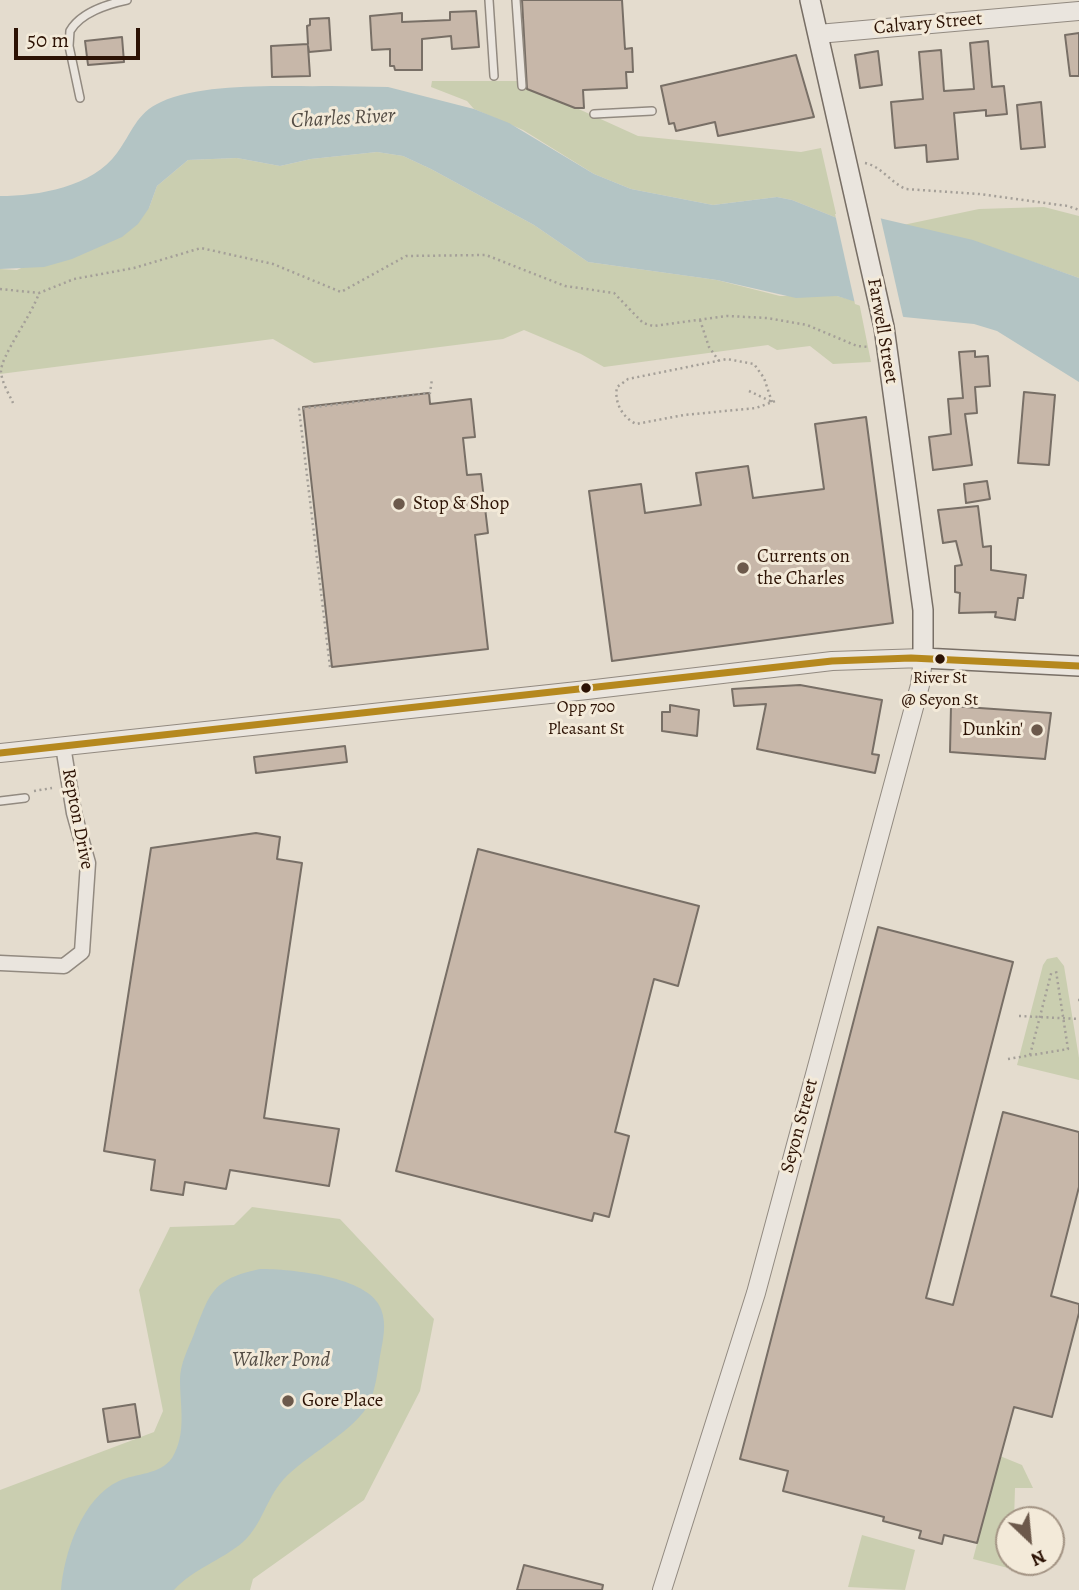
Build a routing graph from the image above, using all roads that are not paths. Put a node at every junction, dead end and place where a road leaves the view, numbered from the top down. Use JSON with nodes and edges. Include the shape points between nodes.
{"nodes":[{"id":1,"x":127,"y":0,"type":"edge"},
{"id":2,"x":489,"y":0,"type":"edge"},
{"id":3,"x":516,"y":0,"type":"edge"},
{"id":4,"x":811,"y":4,"type":"edge"},
{"id":5,"x":1079,"y":11,"type":"edge"},
{"id":6,"x":818,"y":34,"type":"junction"},
{"id":7,"x":494,"y":76,"type":"dead end"},
{"id":8,"x":522,"y":86,"type":"dead end"},
{"id":9,"x":80,"y":98,"type":"dead end"},
{"id":10,"x":652,"y":111,"type":"dead end"},
{"id":11,"x":594,"y":114,"type":"dead end"},
{"id":12,"x":923,"y":658,"type":"junction"},
{"id":13,"x":1079,"y":666,"type":"edge"},
{"id":14,"x":63,"y":746,"type":"junction"},
{"id":15,"x":0,"y":753,"type":"edge"},
{"id":16,"x":25,"y":798,"type":"road end"},
{"id":17,"x":0,"y":801,"type":"edge"},
{"id":18,"x":0,"y":963,"type":"edge"},
{"id":19,"x":662,"y":1590,"type":"edge"}],
"edges":[{"from":1,"to":9,"type":"lane","via":[[81,19],[70,31]]},
{"from":2,"to":7,"type":"lane"},
{"from":3,"to":8,"type":"lane"},
{"from":4,"to":6,"type":"main road","name":"Farwell Street"},
{"from":5,"to":6,"type":"street","name":"Calvary Street"},
{"from":6,"to":12,"type":"main road","name":"Farwell Street","via":[[884,327],[923,610]]},
{"from":10,"to":11,"type":"lane"},
{"from":12,"to":13,"type":"main road"},
{"from":12,"to":14,"type":"street","via":[[832,660]]},
{"from":12,"to":19,"type":"street","name":"Seyon Street","via":[[920,685],[753,1304]]},
{"from":14,"to":15,"type":"street"},
{"from":14,"to":18,"type":"street","name":"Repton Drive","via":[[89,874],[82,952],[64,966]]},
{"from":16,"to":17,"type":"lane"}]}
